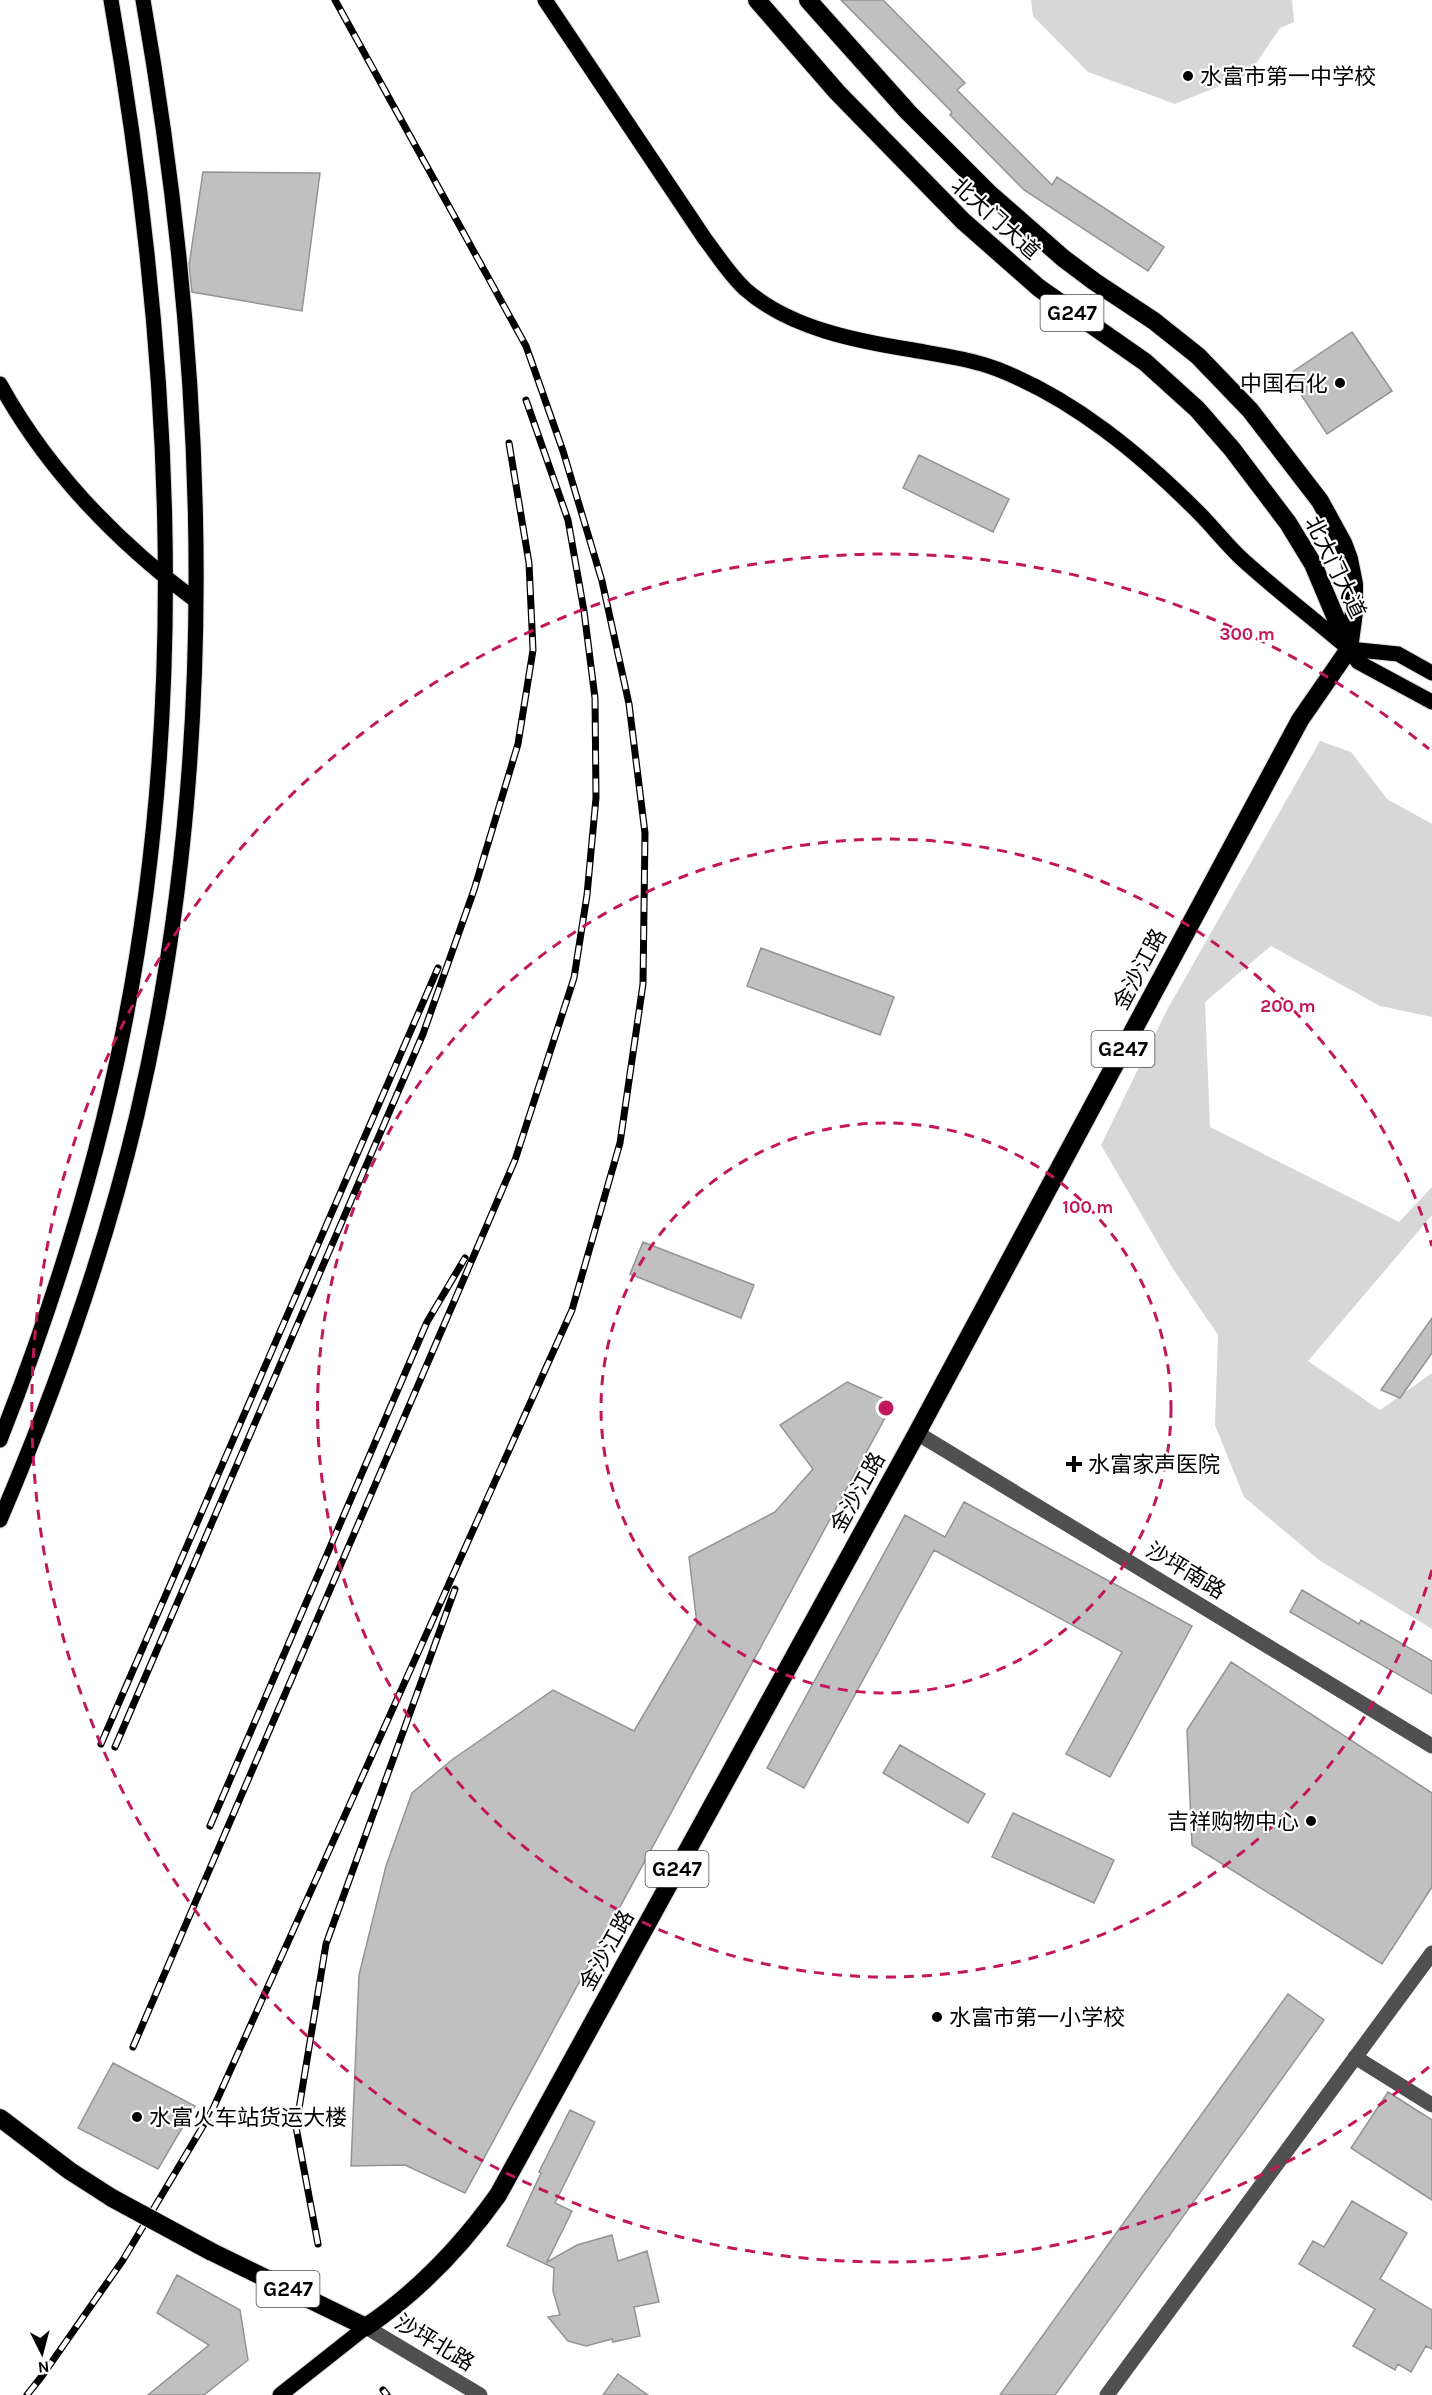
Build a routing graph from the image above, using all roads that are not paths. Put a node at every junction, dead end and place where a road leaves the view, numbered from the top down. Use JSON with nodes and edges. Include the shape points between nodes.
{"nodes":[{"id":1,"x":111,"y":0,"type":"edge"},
{"id":2,"x":143,"y":0,"type":"edge"},
{"id":3,"x":545,"y":0,"type":"edge"},
{"id":4,"x":757,"y":0,"type":"edge"},
{"id":5,"x":808,"y":0,"type":"edge"},
{"id":6,"x":0,"y":384,"type":"edge"},
{"id":7,"x":164,"y":577,"type":"junction"},
{"id":8,"x":195,"y":600,"type":"junction"},
{"id":9,"x":1349,"y":649,"type":"junction"},
{"id":10,"x":1432,"y":673,"type":"edge"},
{"id":11,"x":1432,"y":702,"type":"edge"},
{"id":12,"x":917,"y":1433,"type":"junction"},
{"id":13,"x":0,"y":1440,"type":"edge"},
{"id":14,"x":0,"y":1520,"type":"edge"},
{"id":15,"x":1432,"y":1746,"type":"edge"},
{"id":16,"x":1432,"y":1953,"type":"edge"},
{"id":17,"x":1355,"y":2057,"type":"junction"},
{"id":18,"x":1432,"y":2105,"type":"edge"},
{"id":19,"x":0,"y":2118,"type":"edge"},
{"id":20,"x":366,"y":2327,"type":"junction"},
{"id":21,"x":280,"y":2395,"type":"edge"},
{"id":22,"x":480,"y":2395,"type":"edge"},
{"id":23,"x":1107,"y":2395,"type":"edge"}],
"edges":[{"from":1,"to":7,"type":"main road","via":[[144,213],[153,309]]},
{"from":2,"to":8,"type":"main road","via":[[176,220],[184,307]]},
{"from":3,"to":9,"type":"main road","via":[[705,239],[749,292],[813,326],[867,341],[967,360],[1004,372],[1049,394],[1143,461],[1241,558]]},
{"from":4,"to":9,"type":"highway","name":"北大门大道","number":"G247","via":[[837,92],[963,221],[1039,288],[1159,373],[1221,435],[1307,553]]},
{"from":5,"to":9,"type":"highway","name":"北大门大道","number":"G247","via":[[901,104],[990,194],[1079,271],[1184,344],[1262,425],[1320,501],[1343,543],[1355,593]]},
{"from":6,"to":7,"type":"main road","via":[[64,478],[105,524]]},
{"from":7,"to":8,"type":"main road"},
{"from":7,"to":13,"type":"main road","via":[[163,683],[154,814],[123,1031],[62,1269]]},
{"from":8,"to":14,"type":"main road","via":[[194,694],[185,817],[154,1037],[92,1278],[63,1363]]},
{"from":9,"to":10,"type":"main road","via":[[1398,654]]},
{"from":9,"to":11,"type":"main road","via":[[1358,662]]},
{"from":9,"to":12,"type":"highway","name":"金沙江路","number":"G247","via":[[1300,720]]},
{"from":12,"to":15,"type":"street","name":"沙坪南路"},
{"from":12,"to":20,"type":"highway","name":"金沙江路","number":"G247","via":[[498,2195],[427,2279]]},
{"from":16,"to":17,"type":"street"},
{"from":17,"to":18,"type":"street"},
{"from":17,"to":23,"type":"street"},
{"from":19,"to":20,"type":"highway","number":"G247","bridge":true,"via":[[112,2198]]},
{"from":20,"to":21,"type":"main road"},
{"from":20,"to":22,"type":"street","name":"沙坪北路"}]}
